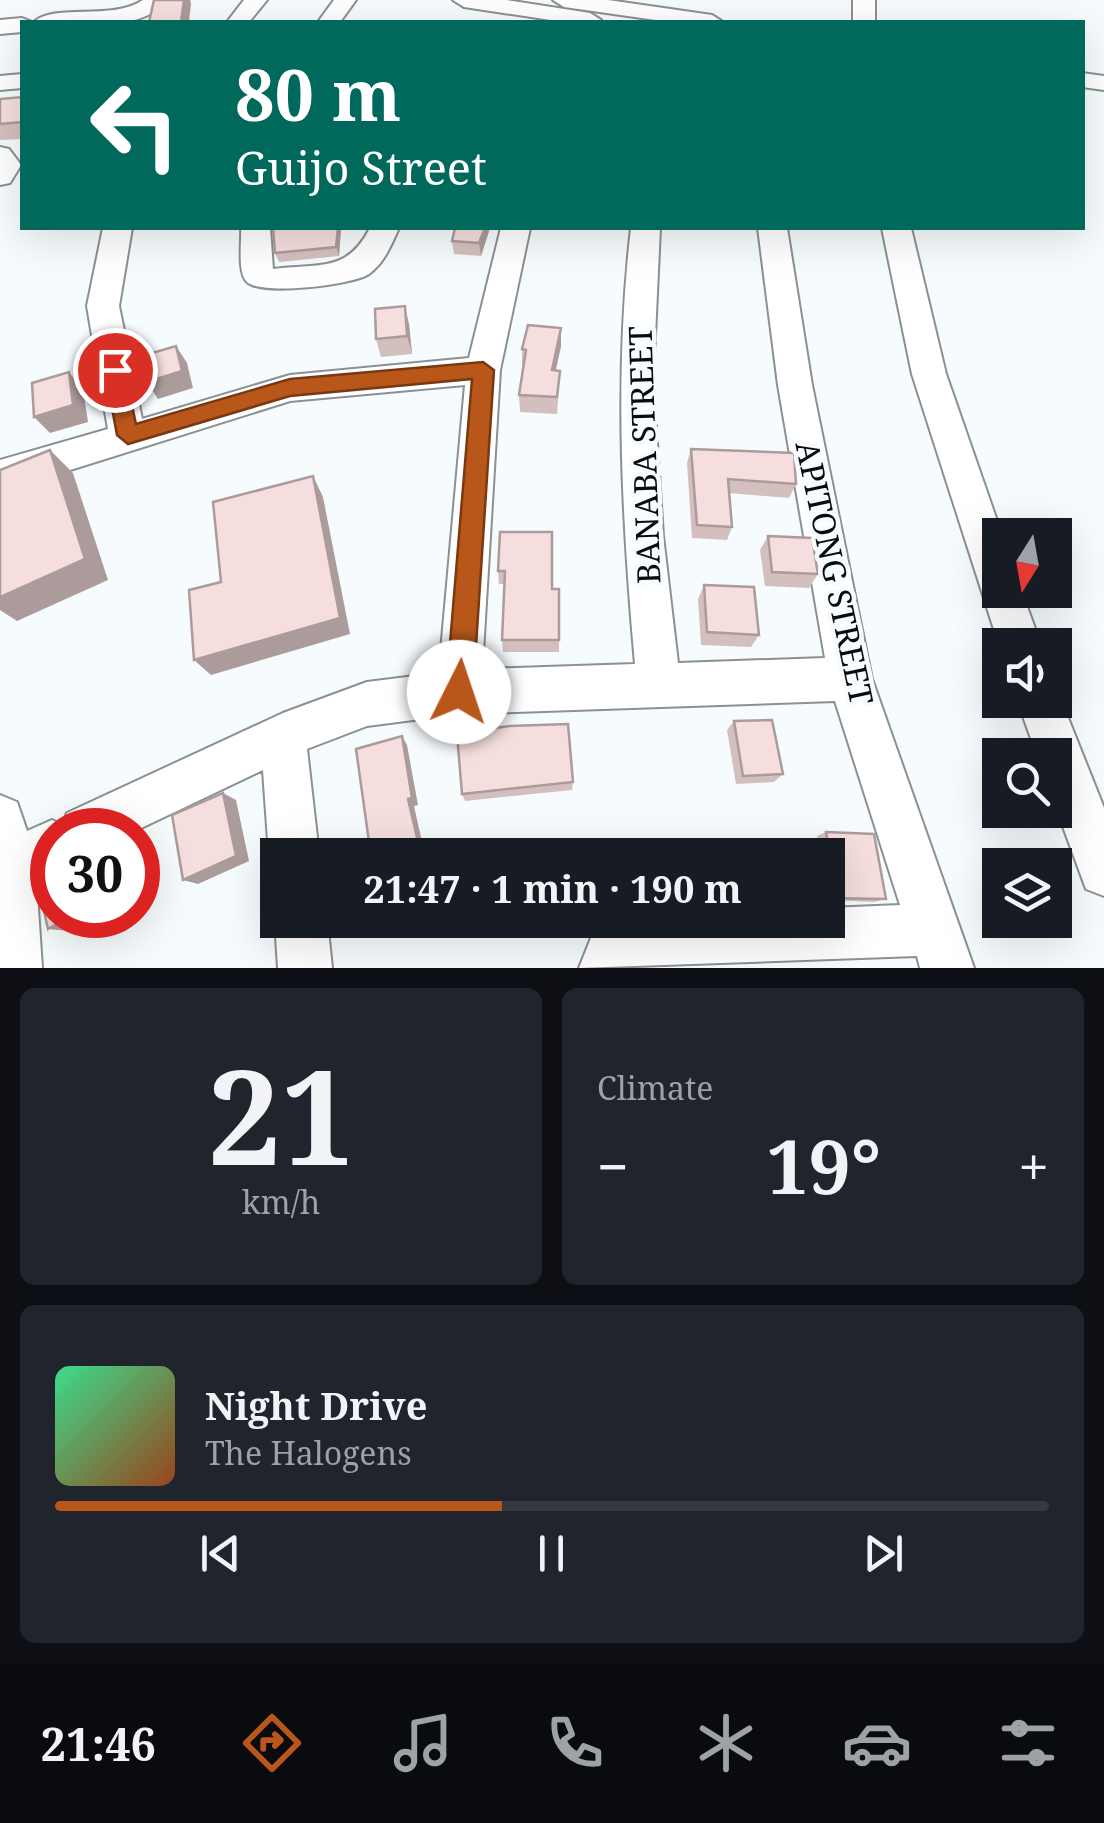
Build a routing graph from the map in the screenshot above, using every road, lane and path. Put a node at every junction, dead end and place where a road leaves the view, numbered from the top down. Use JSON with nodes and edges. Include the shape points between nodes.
{"nodes":[{"id":1,"x":158,"y":0,"type":"edge"},
{"id":2,"x":256,"y":0,"type":"edge"},
{"id":3,"x":464,"y":0,"type":"edge"},
{"id":4,"x":564,"y":0,"type":"edge"},
{"id":5,"x":86,"y":20,"type":"edge"},
{"id":6,"x":240,"y":20,"type":"edge"},
{"id":7,"x":594,"y":20,"type":"edge"},
{"id":8,"x":699,"y":20,"type":"edge"},
{"id":9,"x":0,"y":155,"type":"edge"},
{"id":10,"x":0,"y":177,"type":"edge"},
{"id":11,"x":117,"y":230,"type":"edge"},
{"id":12,"x":256,"y":230,"type":"edge"},
{"id":13,"x":383,"y":230,"type":"edge"},
{"id":14,"x":516,"y":230,"type":"edge"},
{"id":15,"x":645,"y":230,"type":"edge"},
{"id":16,"x":773,"y":230,"type":"edge"},
{"id":17,"x":896,"y":230,"type":"edge"},
{"id":18,"x":483,"y":370,"type":"junction"},
{"id":19,"x":128,"y":435,"type":"junction"},
{"id":20,"x":0,"y":476,"type":"edge"},
{"id":21,"x":982,"y":532,"type":"edge"},
{"id":22,"x":850,"y":679,"type":"junction"},
{"id":23,"x":660,"y":683,"type":"junction"},
{"id":24,"x":459,"y":692,"type":"junction"},
{"id":25,"x":1045,"y":718,"type":"edge"},
{"id":26,"x":282,"y":736,"type":"junction"},
{"id":27,"x":130,"y":808,"type":"edge"},
{"id":28,"x":292,"y":838,"type":"edge"},
{"id":29,"x":16,"y":849,"type":"edge"},
{"id":30,"x":1102,"y":859,"type":"edge"},
{"id":31,"x":302,"y":938,"type":"edge"},
{"id":32,"x":942,"y":949,"type":"edge"},
{"id":33,"x":15,"y":968,"type":"edge"},
{"id":34,"x":305,"y":968,"type":"edge"},
{"id":35,"x":606,"y":968,"type":"edge"}],
"edges":[{"from":1,"to":5,"type":"street","via":[[126,18]]},
{"from":2,"to":6,"type":"street"},
{"from":3,"to":7,"type":"street"},
{"from":4,"to":8,"type":"street"},
{"from":9,"to":10,"type":"street","via":[[7,164]]},
{"from":11,"to":19,"type":"street","via":[[103,306]]},
{"from":12,"to":13,"type":"street","via":[[258,275],[270,280],[355,269]]},
{"from":14,"to":18,"type":"street"},
{"from":15,"to":23,"type":"street","name":"BANABA STREET","via":[[636,380],[643,536]]},
{"from":16,"to":22,"type":"street","name":"APITONG STREET"},
{"from":17,"to":21,"type":"street","via":[[929,374]]},
{"from":18,"to":19,"type":"street","via":[[290,388]]},
{"from":18,"to":24,"type":"street"},
{"from":19,"to":20,"type":"street"},
{"from":22,"to":23,"type":"street"},
{"from":22,"to":32,"type":"street","name":"APITONG STREET"},
{"from":23,"to":24,"type":"street"},
{"from":24,"to":26,"type":"street","via":[[367,704]]},
{"from":25,"to":30,"type":"street"},
{"from":26,"to":27,"type":"street"},
{"from":26,"to":28,"type":"street"},
{"from":29,"to":33,"type":"street"},
{"from":31,"to":34,"type":"street"},
{"from":32,"to":35,"type":"street","via":[[655,941],[612,952]]}]}
